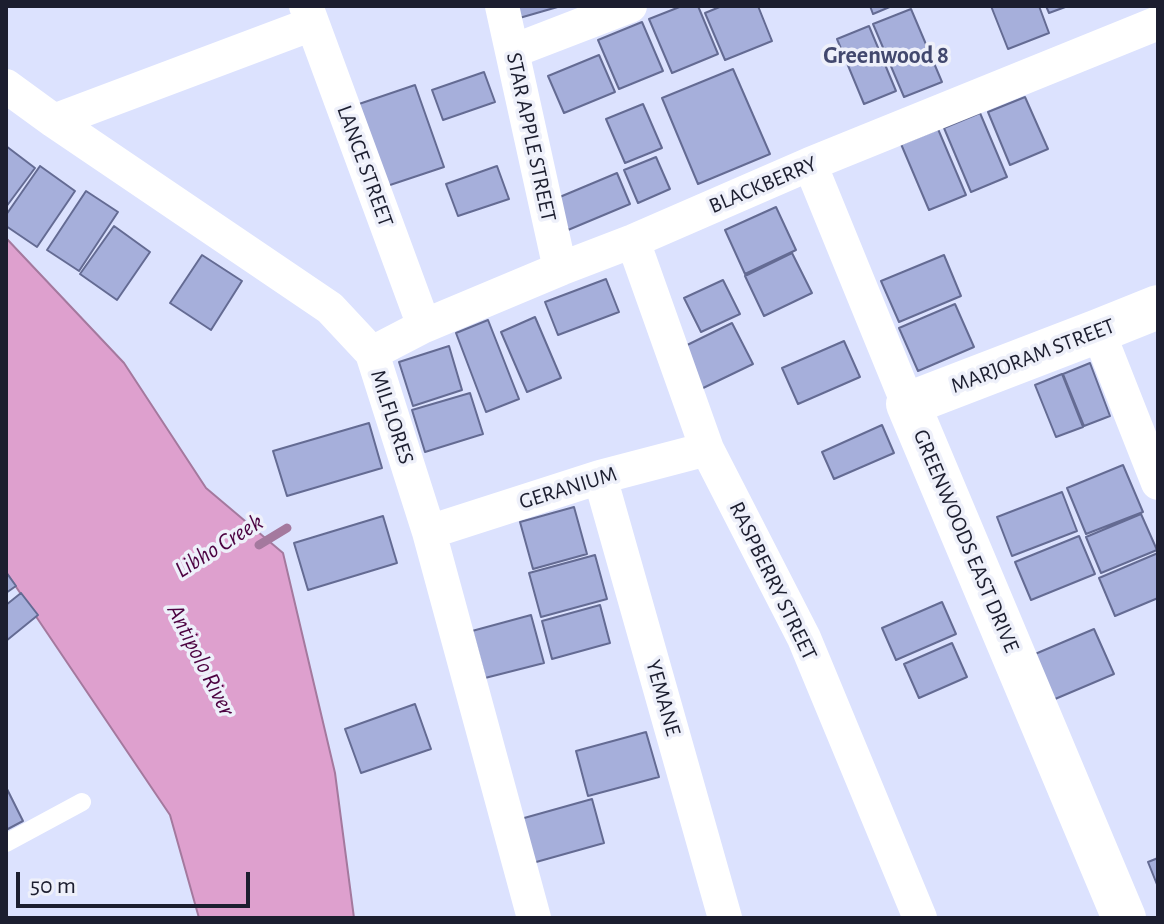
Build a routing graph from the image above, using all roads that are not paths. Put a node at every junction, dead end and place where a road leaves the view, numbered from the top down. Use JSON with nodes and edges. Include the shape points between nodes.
{"nodes":[{"id":1,"x":502,"y":6,"type":"edge"},
{"id":2,"x":630,"y":6,"type":"edge"},
{"id":3,"x":309,"y":15,"type":"edge"},
{"id":4,"x":1145,"y":19,"type":"edge"},
{"id":5,"x":513,"y":51,"type":"junction"},
{"id":6,"x":6,"y":86,"type":"edge"},
{"id":7,"x":54,"y":121,"type":"junction"},
{"id":8,"x":810,"y":164,"type":"junction"},
{"id":9,"x":633,"y":241,"type":"junction"},
{"id":10,"x":560,"y":269,"type":"junction"},
{"id":11,"x":1158,"y":307,"type":"edge"},
{"id":12,"x":424,"y":326,"type":"junction"},
{"id":13,"x":1098,"y":331,"type":"junction"},
{"id":14,"x":372,"y":353,"type":"junction"},
{"id":15,"x":908,"y":404,"type":"junction"},
{"id":16,"x":707,"y":449,"type":"junction"},
{"id":17,"x":600,"y":477,"type":"junction"},
{"id":18,"x":1158,"y":483,"type":"edge"},
{"id":19,"x":429,"y":532,"type":"junction"},
{"id":20,"x":82,"y":802,"type":"dead end"},
{"id":21,"x":6,"y":843,"type":"edge"},
{"id":22,"x":534,"y":918,"type":"edge"},
{"id":23,"x":725,"y":918,"type":"edge"},
{"id":24,"x":920,"y":918,"type":"edge"},
{"id":25,"x":1124,"y":918,"type":"edge"}],
"edges":[{"from":1,"to":5,"type":"street","name":"STAR APPLE STREET"},
{"from":2,"to":5,"type":"street"},
{"from":3,"to":7,"type":"street"},
{"from":3,"to":12,"type":"street","name":"LANCE STREET"},
{"from":4,"to":8,"type":"street","name":"BLACKBERRY"},
{"from":5,"to":10,"type":"street","name":"STAR APPLE STREET"},
{"from":6,"to":7,"type":"street","name":"MILFLORES"},
{"from":7,"to":14,"type":"street","name":"MILFLORES","via":[[330,308]]},
{"from":8,"to":9,"type":"street","name":"BLACKBERRY"},
{"from":8,"to":15,"type":"street","name":"GREENWOODS EAST DRIVE"},
{"from":9,"to":10,"type":"street","name":"BLACKBERRY"},
{"from":9,"to":16,"type":"street","name":"RASPBERRY STREET"},
{"from":10,"to":12,"type":"street","name":"BLACKBERRY"},
{"from":11,"to":13,"type":"street","name":"MARJORAM STREET"},
{"from":12,"to":14,"type":"street","name":"BLACKBERRY"},
{"from":13,"to":15,"type":"street","name":"MARJORAM STREET"},
{"from":13,"to":18,"type":"street"},
{"from":14,"to":19,"type":"street","name":"MILFLORES"},
{"from":15,"to":25,"type":"street","name":"GREENWOODS EAST DRIVE"},
{"from":16,"to":17,"type":"street","name":"GERANIUM"},
{"from":16,"to":24,"type":"street","name":"RASPBERRY STREET","via":[[804,638]]},
{"from":17,"to":19,"type":"street","name":"GERANIUM"},
{"from":17,"to":23,"type":"street","name":"YEMANE"},
{"from":19,"to":22,"type":"street","name":"MILFLORES"},
{"from":20,"to":21,"type":"lane"}]}
